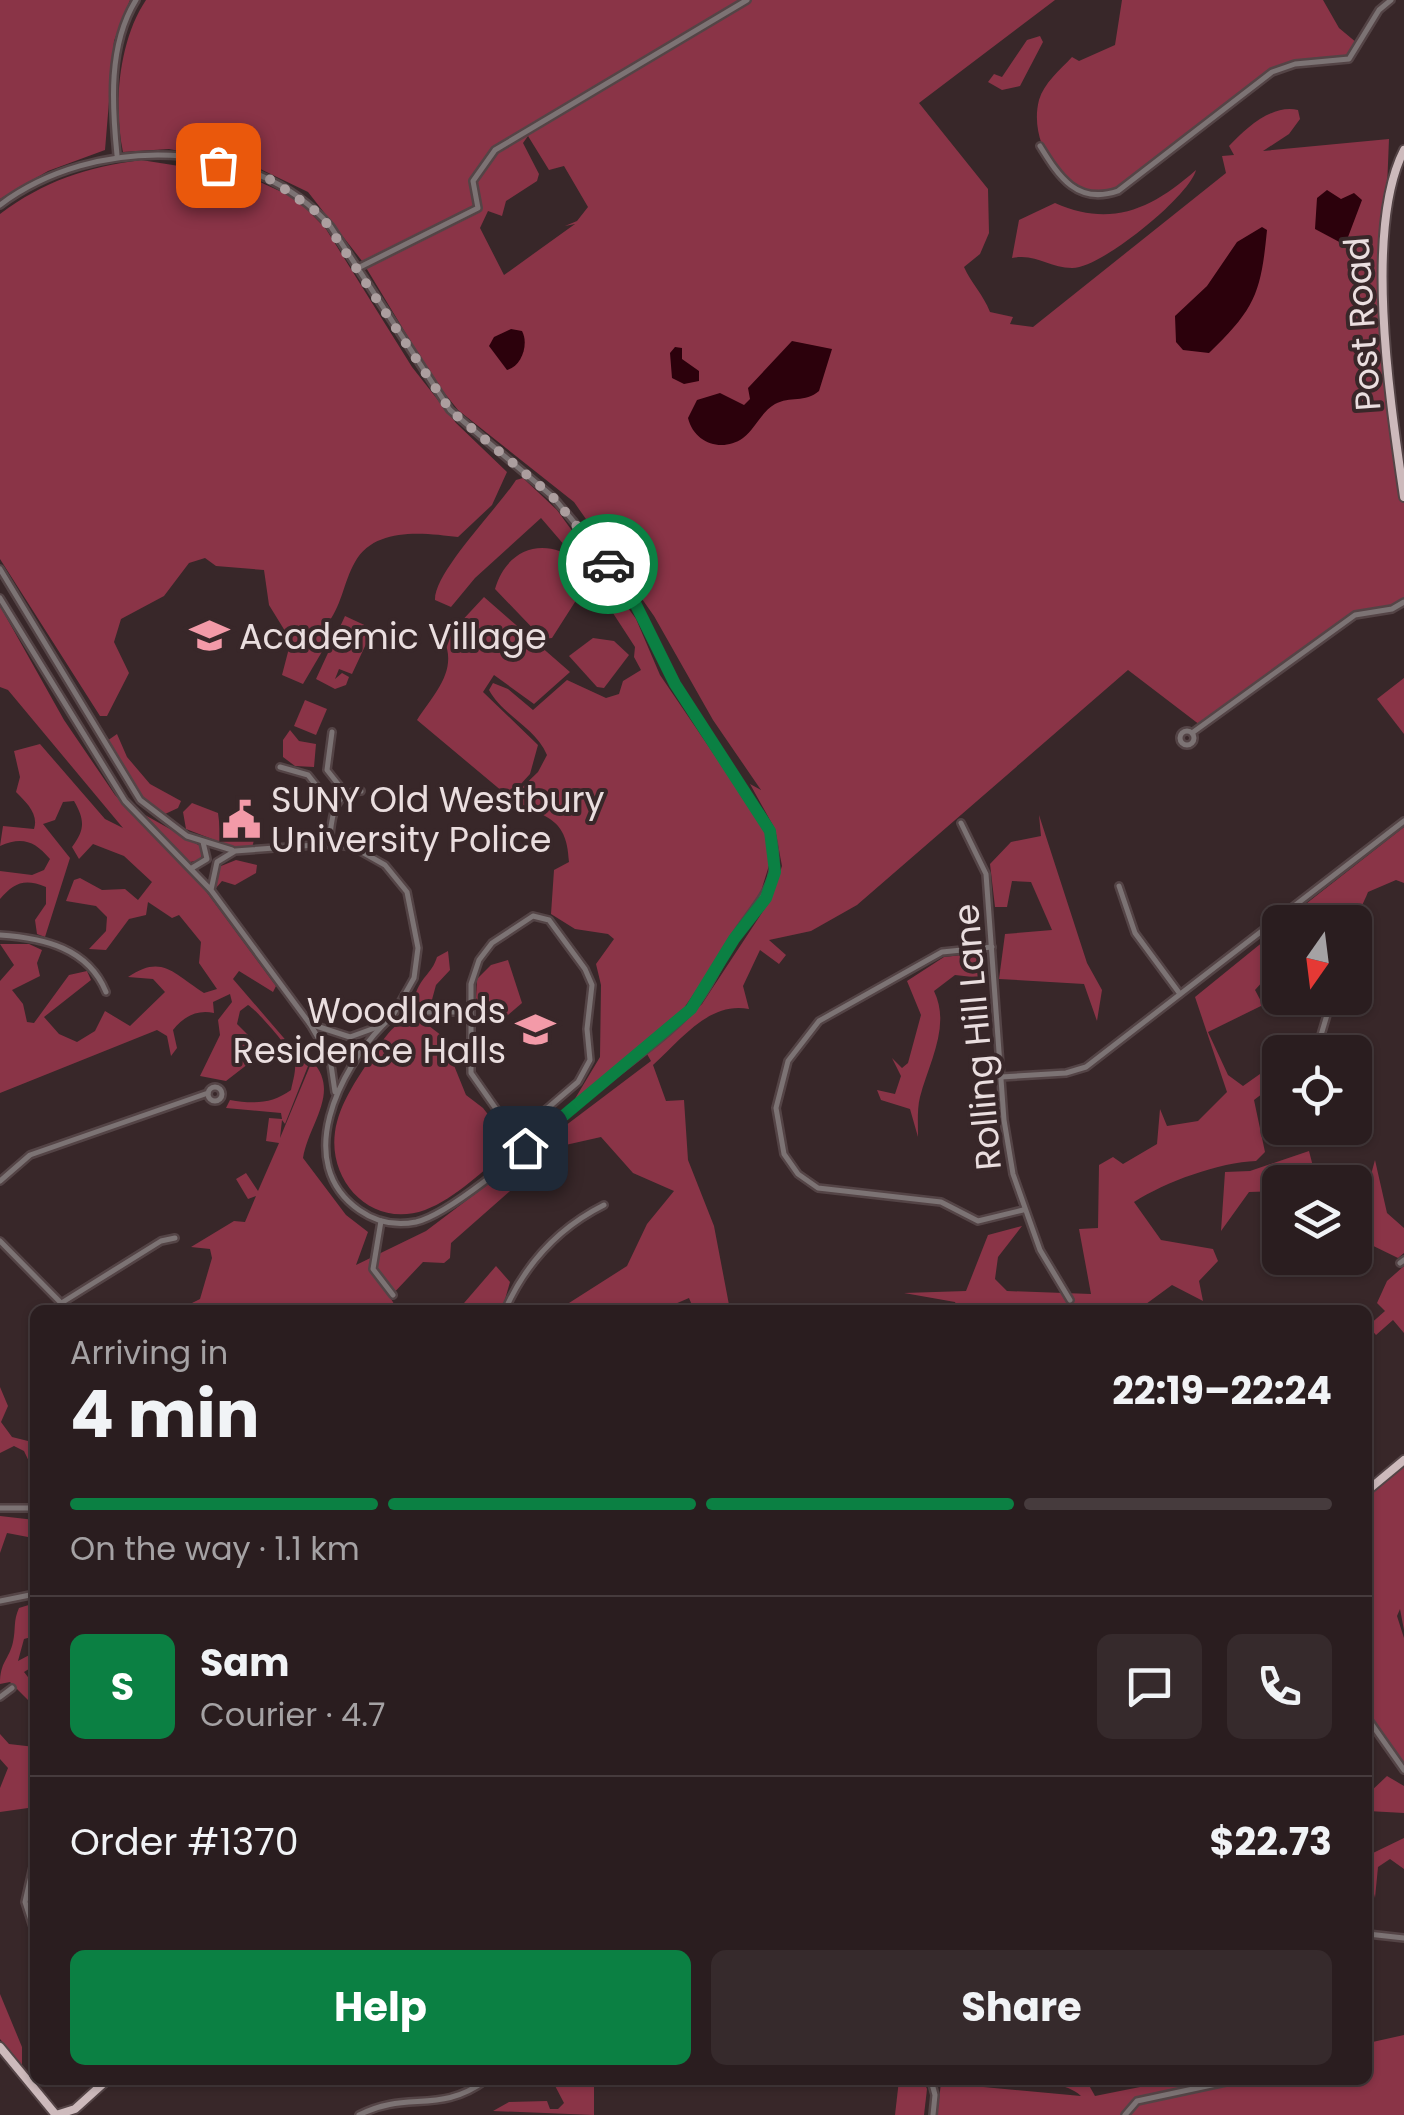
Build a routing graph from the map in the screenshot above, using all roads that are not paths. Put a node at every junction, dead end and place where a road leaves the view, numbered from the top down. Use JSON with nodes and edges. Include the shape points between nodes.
{"nodes":[{"id":1,"x":136,"y":0,"type":"edge"},
{"id":2,"x":747,"y":0,"type":"edge"},
{"id":3,"x":1390,"y":0,"type":"edge"},
{"id":4,"x":1040,"y":146,"type":"dead end"},
{"id":5,"x":1404,"y":150,"type":"edge"},
{"id":6,"x":117,"y":155,"type":"junction"},
{"id":7,"x":0,"y":205,"type":"edge"},
{"id":8,"x":358,"y":268,"type":"junction"},
{"id":9,"x":1403,"y":475,"type":"edge"},
{"id":10,"x":1404,"y":498,"type":"edge"},
{"id":11,"x":0,"y":569,"type":"edge"},
{"id":12,"x":0,"y":598,"type":"edge"},
{"id":13,"x":1404,"y":602,"type":"edge"},
{"id":14,"x":332,"y":732,"type":"dead end"},
{"id":15,"x":1192,"y":733,"type":"dead end"},
{"id":16,"x":280,"y":766,"type":"dead end"},
{"id":17,"x":362,"y":792,"type":"dead end"},
{"id":18,"x":346,"y":794,"type":"junction"},
{"id":19,"x":334,"y":808,"type":"junction"},
{"id":20,"x":1404,"y":821,"type":"edge"},
{"id":21,"x":961,"y":823,"type":"dead end"},
{"id":22,"x":203,"y":842,"type":"junction"},
{"id":23,"x":329,"y":844,"type":"junction"},
{"id":24,"x":234,"y":851,"type":"junction"},
{"id":25,"x":192,"y":868,"type":"junction"},
{"id":26,"x":1119,"y":886,"type":"dead end"},
{"id":27,"x":210,"y":890,"type":"junction"},
{"id":28,"x":1299,"y":902,"type":"junction"},
{"id":29,"x":1301,"y":905,"type":"edge"},
{"id":30,"x":0,"y":935,"type":"edge"},
{"id":31,"x":992,"y":947,"type":"junction"},
{"id":32,"x":106,"y":992,"type":"dead end"},
{"id":33,"x":1180,"y":994,"type":"junction"},
{"id":34,"x":403,"y":1001,"type":"junction"},
{"id":35,"x":470,"y":1012,"type":"junction"},
{"id":36,"x":310,"y":1024,"type":"junction"},
{"id":37,"x":383,"y":1025,"type":"junction"},
{"id":38,"x":1001,"y":1077,"type":"junction"},
{"id":39,"x":208,"y":1093,"type":"dead end"},
{"id":40,"x":335,"y":1094,"type":"junction"},
{"id":41,"x":515,"y":1136,"type":"junction"},
{"id":42,"x":525,"y":1148,"type":"junction"},
{"id":43,"x":0,"y":1181,"type":"edge"},
{"id":44,"x":604,"y":1205,"type":"dead end"},
{"id":45,"x":1024,"y":1210,"type":"junction"},
{"id":46,"x":381,"y":1221,"type":"junction"},
{"id":47,"x":175,"y":1238,"type":"dead end"},
{"id":48,"x":0,"y":1242,"type":"edge"},
{"id":49,"x":393,"y":1295,"type":"dead end"},
{"id":50,"x":1070,"y":1300,"type":"dead end"},
{"id":51,"x":63,"y":1302,"type":"junction"},
{"id":52,"x":65,"y":1305,"type":"edge"},
{"id":53,"x":508,"y":1305,"type":"edge"},
{"id":54,"x":1404,"y":1460,"type":"edge"},
{"id":55,"x":1372,"y":1487,"type":"edge"},
{"id":56,"x":0,"y":1508,"type":"edge"},
{"id":57,"x":30,"y":1508,"type":"edge"},
{"id":58,"x":30,"y":1595,"type":"edge"},
{"id":59,"x":0,"y":1601,"type":"edge"},
{"id":60,"x":12,"y":1688,"type":"dead end"},
{"id":61,"x":0,"y":1697,"type":"edge"},
{"id":62,"x":1372,"y":1725,"type":"edge"},
{"id":63,"x":1404,"y":1770,"type":"edge"},
{"id":64,"x":30,"y":1880,"type":"edge"},
{"id":65,"x":30,"y":1918,"type":"edge"},
{"id":66,"x":1372,"y":1934,"type":"edge"},
{"id":67,"x":1404,"y":1938,"type":"edge"},
{"id":68,"x":0,"y":2047,"type":"edge"},
{"id":69,"x":30,"y":2083,"type":"edge"},
{"id":70,"x":31,"y":2085,"type":"edge"},
{"id":71,"x":103,"y":2085,"type":"edge"},
{"id":72,"x":480,"y":2085,"type":"edge"},
{"id":73,"x":932,"y":2085,"type":"edge"},
{"id":74,"x":1213,"y":2085,"type":"edge"},
{"id":75,"x":450,"y":2108,"type":"dead end"},
{"id":76,"x":74,"y":2112,"type":"edge"},
{"id":77,"x":414,"y":2112,"type":"dead end"},
{"id":78,"x":56,"y":2115,"type":"edge"},
{"id":79,"x":359,"y":2115,"type":"edge"},
{"id":80,"x":933,"y":2115,"type":"edge"},
{"id":81,"x":1125,"y":2115,"type":"edge"}],
"edges":[{"from":1,"to":6,"type":"street","via":[[117,62]]},
{"from":2,"to":8,"type":"street","via":[[484,162],[472,185],[478,208]]},
{"from":3,"to":4,"type":"street","via":[[1349,60],[1282,68],[1111,194],[1072,189]]},
{"from":5,"to":9,"type":"main road","name":"Post Road","via":[[1382,222],[1384,308]]},
{"from":6,"to":7,"type":"street","via":[[52,174]]},
{"from":6,"to":8,"type":"street","via":[[180,157],[272,180],[321,215]]},
{"from":8,"to":42,"type":"street","via":[[450,410],[552,496],[596,546],[773,842],[776,867],[766,898],[691,1009]]},
{"from":9,"to":10,"type":"main road","name":"Post Road"},
{"from":11,"to":22,"type":"street","via":[[132,790],[168,824]]},
{"from":12,"to":25,"type":"street","via":[[125,800]]},
{"from":13,"to":15,"type":"street","via":[[1354,614]]},
{"from":14,"to":18,"type":"street","via":[[327,770]]},
{"from":16,"to":19,"type":"street","via":[[308,774]]},
{"from":17,"to":18,"type":"street"},
{"from":18,"to":19,"type":"street"},
{"from":19,"to":23,"type":"street"},
{"from":20,"to":28,"type":"street"},
{"from":21,"to":31,"type":"street","name":"Rolling Hill Lane","via":[[986,874]]},
{"from":22,"to":24,"type":"street"},
{"from":22,"to":25,"type":"street","via":[[207,859]]},
{"from":23,"to":24,"type":"street"},
{"from":23,"to":34,"type":"street","via":[[374,856],[407,892],[418,948]]},
{"from":24,"to":27,"type":"street","via":[[218,862]]},
{"from":25,"to":27,"type":"street"},
{"from":26,"to":33,"type":"street","via":[[1135,933]]},
{"from":27,"to":36,"type":"street"},
{"from":28,"to":29,"type":"street"},
{"from":28,"to":33,"type":"street"},
{"from":30,"to":32,"type":"street","via":[[75,953],[91,964]]},
{"from":31,"to":38,"type":"street","name":"Rolling Hill Lane"},
{"from":31,"to":45,"type":"street","via":[[942,952],[819,1021],[784,1071],[777,1127],[788,1161],[818,1188],[930,1200],[978,1221]]},
{"from":33,"to":38,"type":"street","via":[[1086,1067]]},
{"from":34,"to":35,"type":"street","via":[[427,1012]]},
{"from":34,"to":37,"type":"street"},
{"from":35,"to":41,"type":"street","via":[[471,1073]]},
{"from":35,"to":41,"type":"street","via":[[479,960],[524,918],[549,920],[589,976],[589,1065]]},
{"from":36,"to":37,"type":"street","via":[[350,1036]]},
{"from":36,"to":40,"type":"street","via":[[330,1058]]},
{"from":37,"to":40,"type":"street","via":[[356,1055]]},
{"from":38,"to":45,"type":"street","name":"Rolling Hill Lane","via":[[1007,1147]]},
{"from":39,"to":43,"type":"street","via":[[30,1155]]},
{"from":40,"to":46,"type":"street","via":[[330,1171],[351,1204]]},
{"from":41,"to":42,"type":"street"},
{"from":42,"to":46,"type":"street","via":[[435,1215],[405,1224]]},
{"from":44,"to":53,"type":"street","via":[[548,1245]]},
{"from":45,"to":50,"type":"street","name":"Rolling Hill Lane"},
{"from":46,"to":49,"type":"street","via":[[373,1269]]},
{"from":47,"to":51,"type":"street"},
{"from":48,"to":51,"type":"street"},
{"from":51,"to":52,"type":"street"},
{"from":54,"to":55,"type":"main road"},
{"from":56,"to":57,"type":"street"},
{"from":58,"to":59,"type":"street"},
{"from":60,"to":61,"type":"street"},
{"from":62,"to":63,"type":"street"},
{"from":64,"to":65,"type":"street"},
{"from":66,"to":67,"type":"street"},
{"from":68,"to":69,"type":"main road"},
{"from":70,"to":78,"type":"main road"},
{"from":71,"to":76,"type":"main road"},
{"from":72,"to":75,"type":"street"},
{"from":73,"to":80,"type":"street"},
{"from":74,"to":81,"type":"street","via":[[1137,2102]]},
{"from":76,"to":78,"type":"main road"},
{"from":77,"to":79,"type":"street","via":[[380,2106]]}]}
